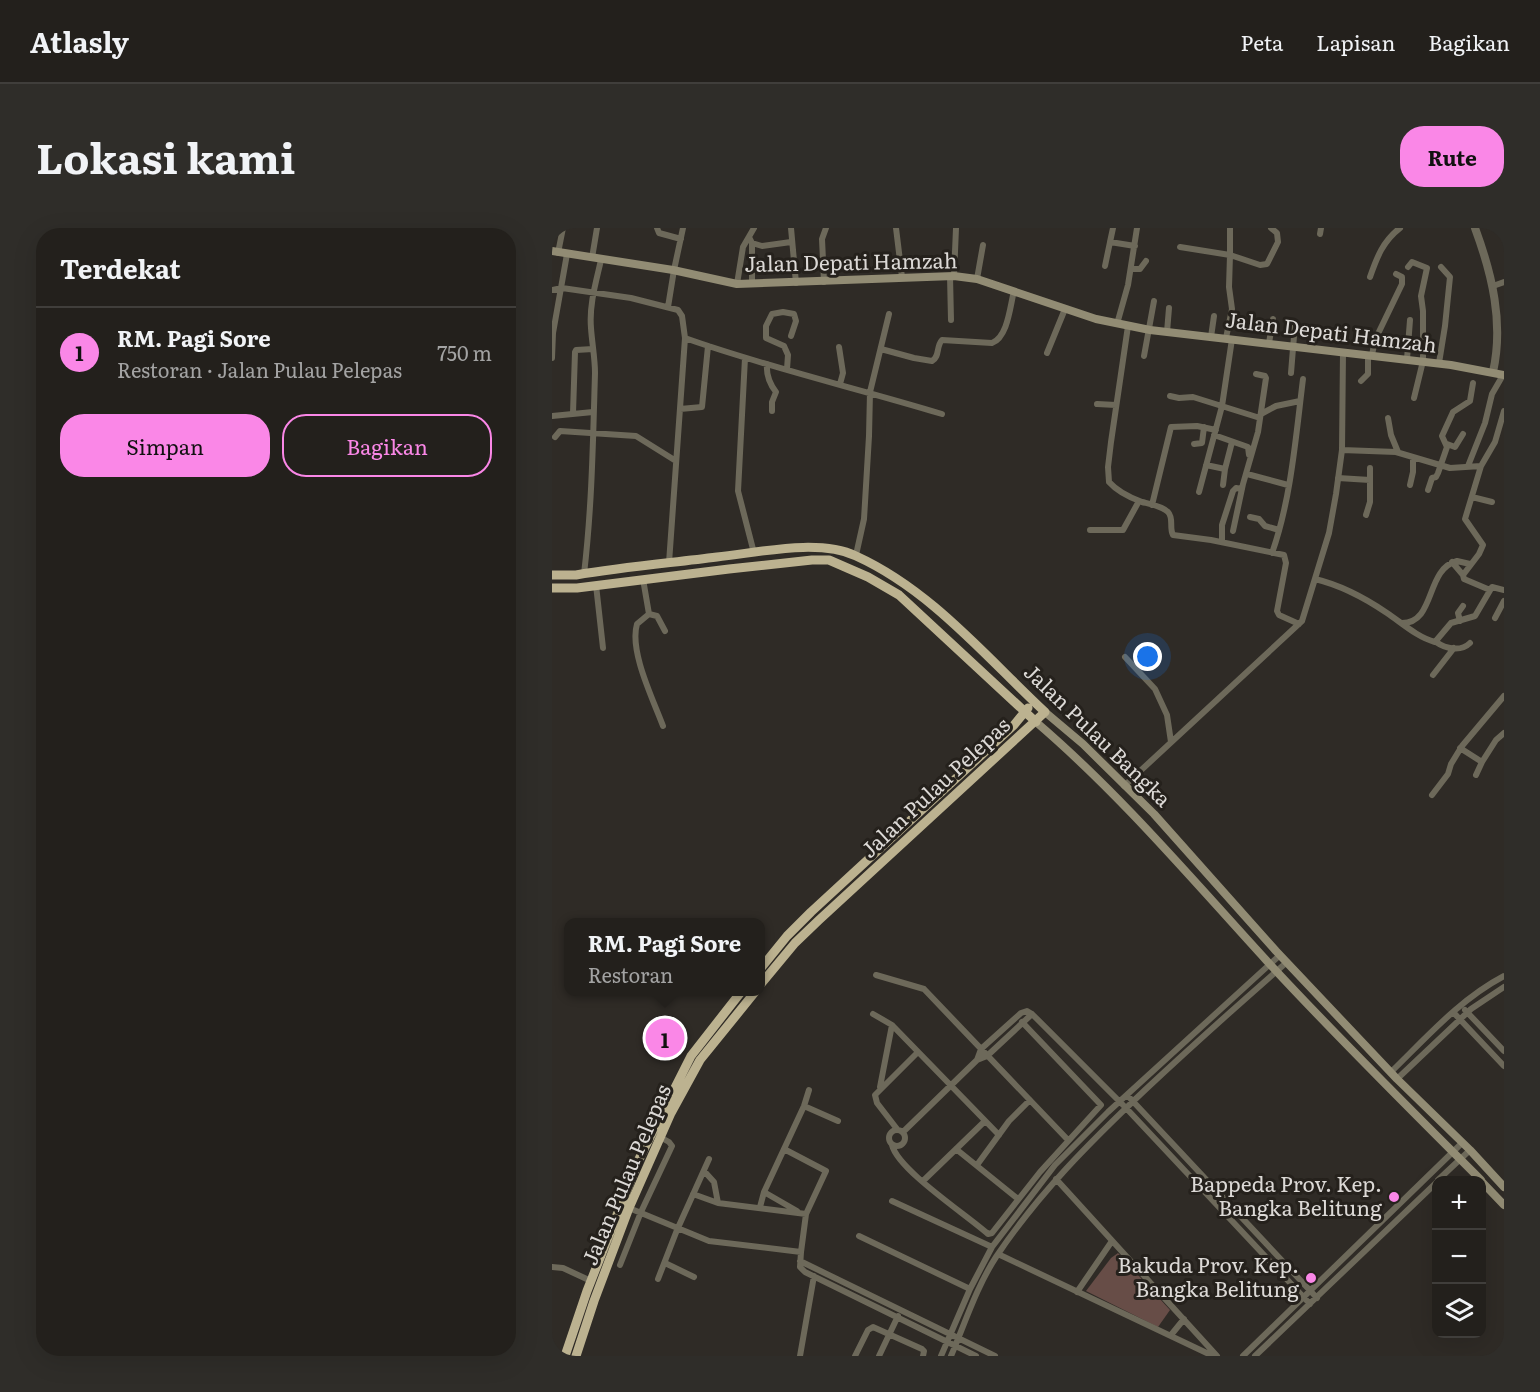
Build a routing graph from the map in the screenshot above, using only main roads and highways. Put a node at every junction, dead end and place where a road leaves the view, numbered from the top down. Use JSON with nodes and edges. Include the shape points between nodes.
{"nodes":[{"id":1,"x":559,"y":253,"type":"edge"},
{"id":2,"x":1503,"y":375,"type":"edge"},
{"id":3,"x":690,"y":560,"type":"junction"},
{"id":4,"x":692,"y":573,"type":"junction"},
{"id":5,"x":552,"y":575,"type":"edge"},
{"id":6,"x":552,"y":588,"type":"edge"},
{"id":7,"x":1034,"y":702,"type":"junction"},
{"id":8,"x":1025,"y":711,"type":"junction"},
{"id":9,"x":1045,"y":712,"type":"junction"},
{"id":10,"x":1036,"y":722,"type":"junction"},
{"id":11,"x":765,"y":963,"type":"edge"},
{"id":12,"x":765,"y":979,"type":"edge"},
{"id":13,"x":738,"y":996,"type":"edge"},
{"id":14,"x":752,"y":996,"type":"edge"},
{"id":15,"x":667,"y":1111,"type":"junction"},
{"id":16,"x":1476,"y":1176,"type":"edge"},
{"id":17,"x":1486,"y":1186,"type":"edge"},
{"id":18,"x":1504,"y":1187,"type":"edge"},
{"id":19,"x":1503,"y":1202,"type":"edge"},
{"id":20,"x":565,"y":1356,"type":"edge"},
{"id":21,"x":576,"y":1356,"type":"edge"}],
"edges":[{"from":1,"to":2,"type":"main road","name":"Jalan Depati Hamzah","via":[[737,284],[902,277],[977,279],[1117,324],[1439,363]]},
{"from":3,"to":4,"type":"highway"},
{"from":3,"to":5,"type":"highway","name":"Jalan Pulau Bangka"},
{"from":3,"to":7,"type":"highway","name":"Jalan Pulau Bangka","via":[[829,548],[856,555],[907,585]]},
{"from":4,"to":6,"type":"highway","name":"Jalan Pulau Bangka"},
{"from":4,"to":8,"type":"highway","name":"Jalan Pulau Bangka","via":[[812,560],[842,565],[899,595]]},
{"from":7,"to":8,"type":"highway","name":"Jalan Pulau Pelepas"},
{"from":7,"to":9,"type":"highway","name":"Jalan Pulau Bangka"},
{"from":8,"to":10,"type":"highway","name":"Jalan Pulau Bangka"},
{"from":8,"to":11,"type":"highway","name":"Jalan Pulau Pelepas","via":[[787,936]]},
{"from":9,"to":10,"type":"highway","name":"Jalan Pulau Pelepas"},
{"from":9,"to":18,"type":"main road","name":"Jalan Pulau Bangka","via":[[1154,814],[1280,955]]},
{"from":10,"to":12,"type":"highway","name":"Jalan Pulau Pelepas","via":[[819,920]]},
{"from":10,"to":16,"type":"main road","name":"Jalan Pulau Bangka","via":[[1108,788],[1276,971]]},
{"from":13,"to":15,"type":"highway","name":"Jalan Pulau Pelepas","via":[[691,1056]]},
{"from":14,"to":15,"type":"highway","name":"Jalan Pulau Pelepas","via":[[700,1060]]},
{"from":15,"to":20,"type":"highway","name":"Jalan Pulau Pelepas","via":[[627,1185]]},
{"from":15,"to":21,"type":"highway","name":"Jalan Pulau Pelepas","via":[[596,1293]]},
{"from":17,"to":19,"type":"main road","name":"Jalan Pulau Bangka"}]}
